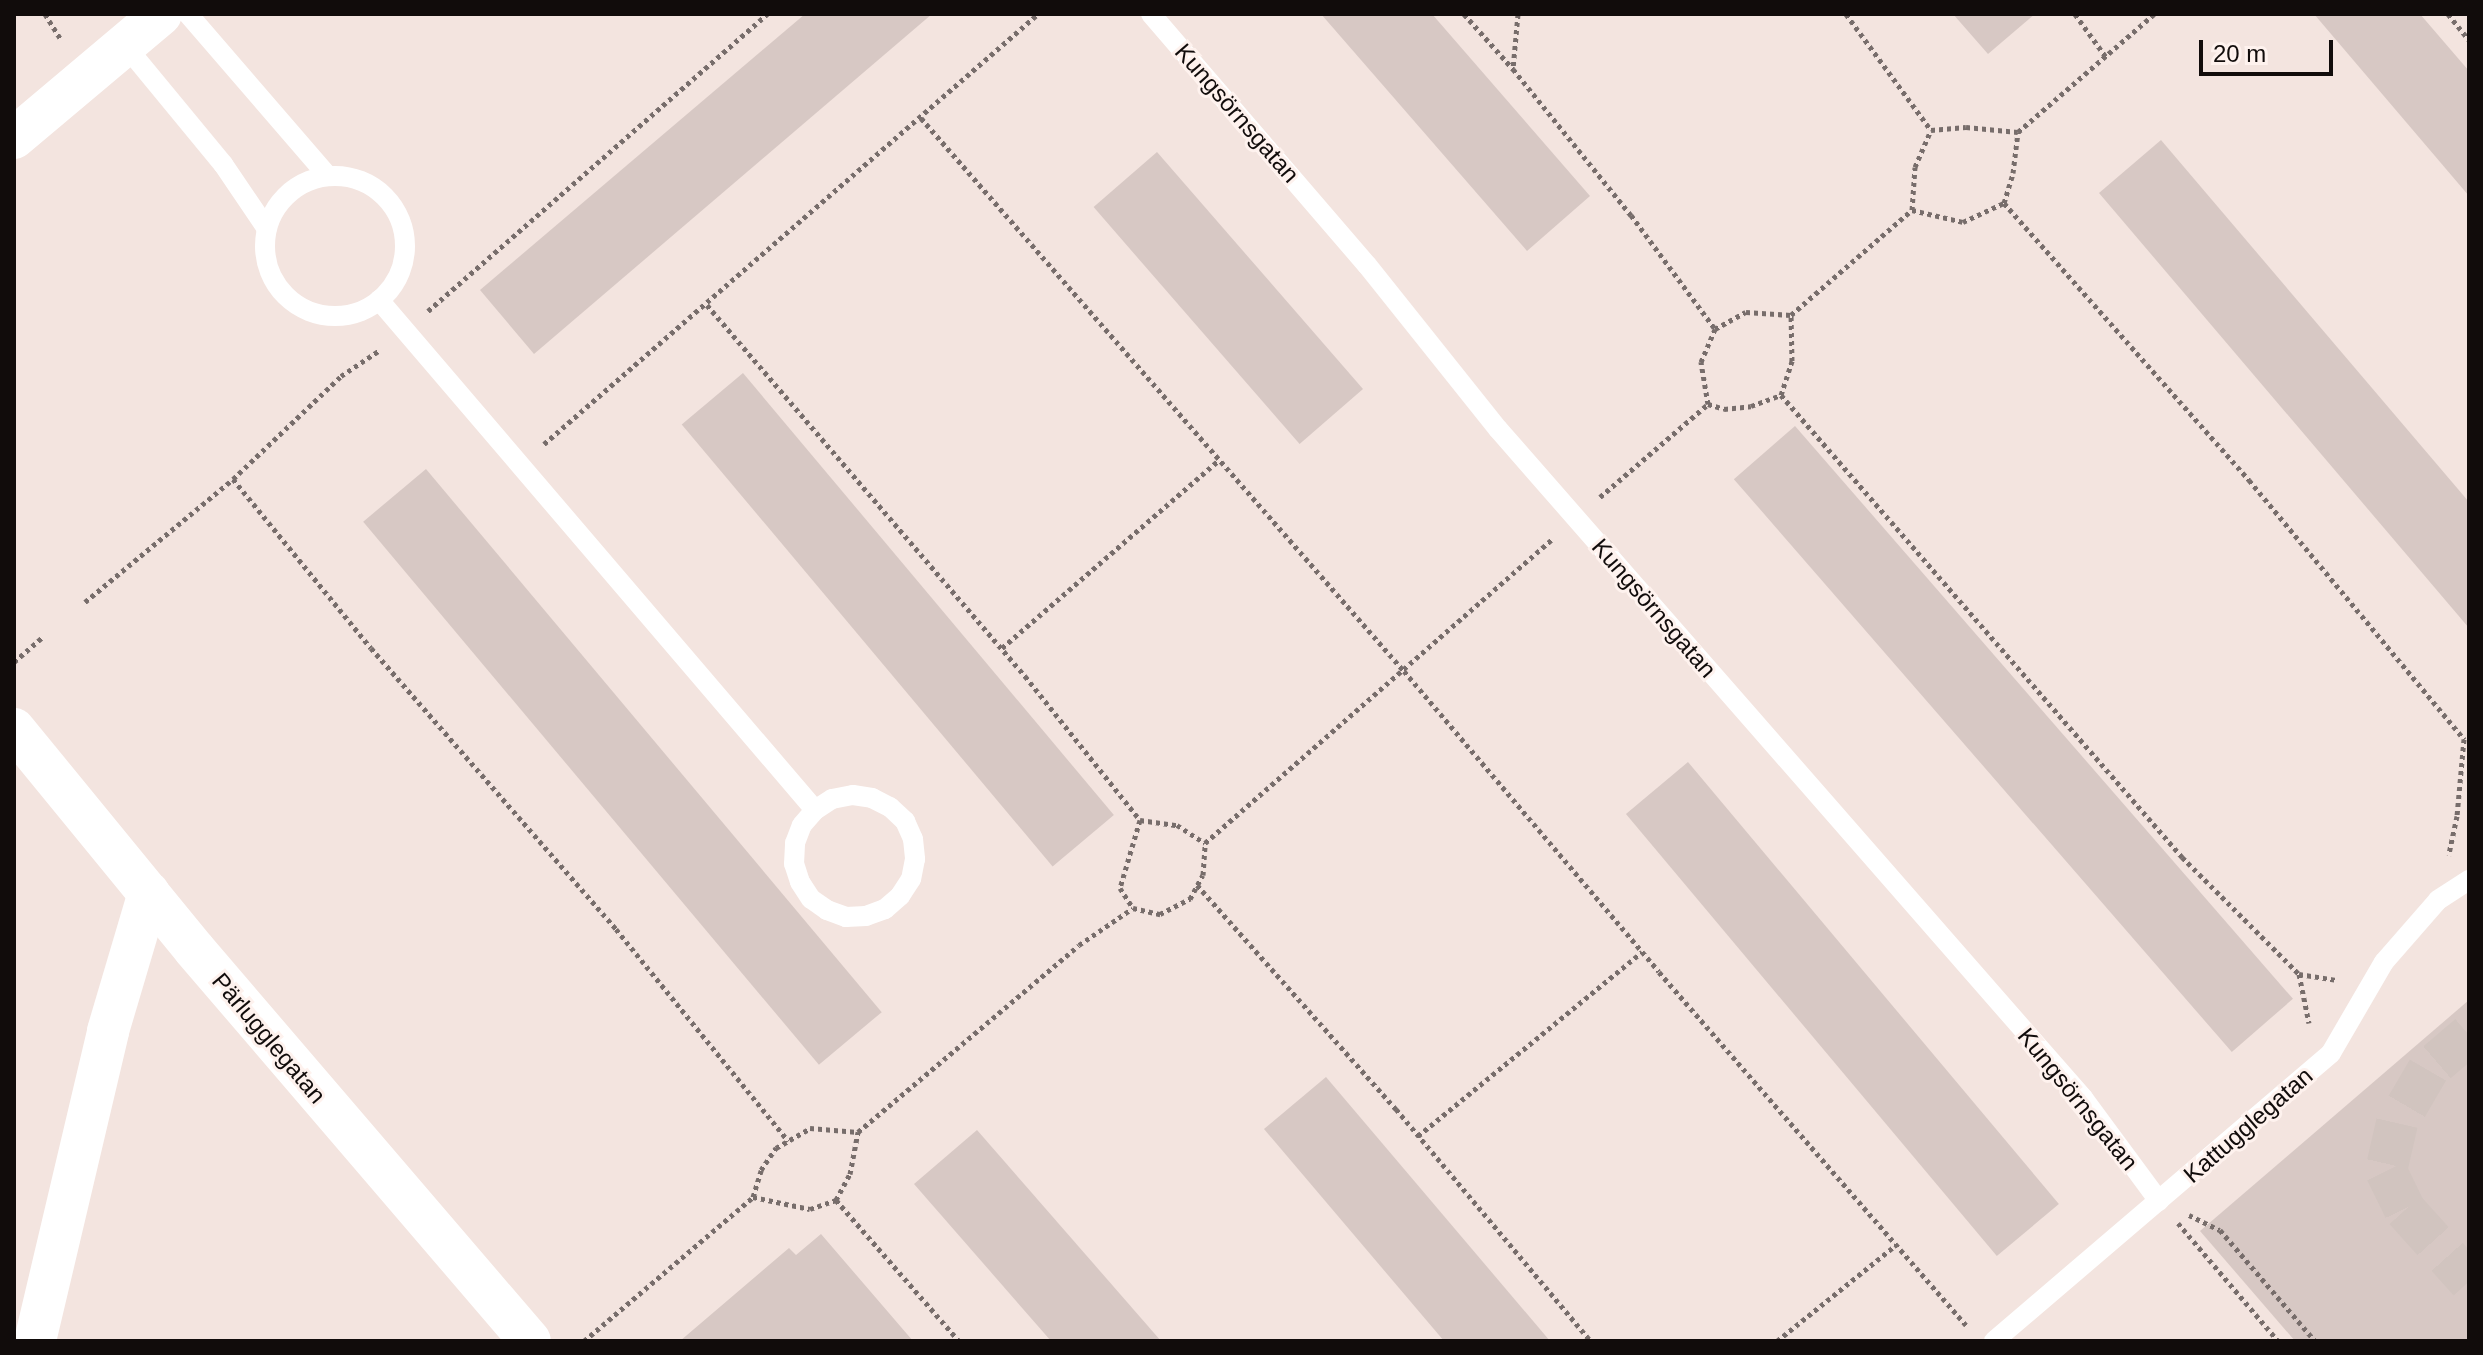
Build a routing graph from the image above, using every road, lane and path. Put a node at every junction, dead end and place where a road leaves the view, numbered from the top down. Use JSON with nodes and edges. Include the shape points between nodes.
{"nodes":[{"id":1,"x":161,"y":14,"type":"edge"},
{"id":2,"x":188,"y":14,"type":"edge"},
{"id":3,"x":767,"y":14,"type":"edge"},
{"id":4,"x":1038,"y":14,"type":"edge"},
{"id":5,"x":1151,"y":14,"type":"edge"},
{"id":6,"x":1464,"y":14,"type":"edge"},
{"id":7,"x":1518,"y":14,"type":"edge"},
{"id":8,"x":1846,"y":14,"type":"edge"},
{"id":9,"x":2075,"y":14,"type":"edge"},
{"id":10,"x":2154,"y":14,"type":"edge"},
{"id":11,"x":2448,"y":14,"type":"edge"},
{"id":12,"x":2469,"y":40,"type":"edge"},
{"id":13,"x":124,"y":44,"type":"junction"},
{"id":14,"x":2106,"y":57,"type":"junction"},
{"id":15,"x":1513,"y":69,"type":"junction"},
{"id":16,"x":921,"y":118,"type":"junction"},
{"id":17,"x":1931,"y":130,"type":"junction"},
{"id":18,"x":2018,"y":132,"type":"junction"},
{"id":19,"x":14,"y":138,"type":"edge"},
{"id":20,"x":328,"y":176,"type":"junction"},
{"id":21,"x":2004,"y":203,"type":"junction"},
{"id":22,"x":1912,"y":210,"type":"junction"},
{"id":23,"x":267,"y":229,"type":"junction"},
{"id":24,"x":379,"y":300,"type":"junction"},
{"id":25,"x":707,"y":305,"type":"junction"},
{"id":26,"x":1791,"y":315,"type":"junction"},
{"id":27,"x":1715,"y":329,"type":"junction"},
{"id":28,"x":407,"y":332,"type":"junction"},
{"id":29,"x":1781,"y":395,"type":"junction"},
{"id":30,"x":1708,"y":404,"type":"junction"},
{"id":31,"x":1218,"y":461,"type":"junction"},
{"id":32,"x":520,"y":465,"type":"junction"},
{"id":33,"x":233,"y":479,"type":"junction"},
{"id":34,"x":1576,"y":518,"type":"junction"},
{"id":35,"x":85,"y":602,"type":"dead end"},
{"id":36,"x":42,"y":638,"type":"dead end"},
{"id":37,"x":1002,"y":648,"type":"junction"},
{"id":38,"x":14,"y":662,"type":"edge"},
{"id":39,"x":1404,"y":671,"type":"junction"},
{"id":40,"x":14,"y":729,"type":"edge"},
{"id":41,"x":2466,"y":738,"type":"edge"},
{"id":42,"x":815,"y":810,"type":"junction"},
{"id":43,"x":1140,"y":820,"type":"junction"},
{"id":44,"x":1205,"y":843,"type":"junction"},
{"id":45,"x":2469,"y":880,"type":"edge"},
{"id":46,"x":1197,"y":885,"type":"junction"},
{"id":47,"x":149,"y":893,"type":"junction"},
{"id":48,"x":2438,"y":900,"type":"junction"},
{"id":49,"x":1133,"y":908,"type":"junction"},
{"id":50,"x":1642,"y":952,"type":"junction"},
{"id":51,"x":2331,"y":1053,"type":"junction"},
{"id":52,"x":858,"y":1132,"type":"junction"},
{"id":53,"x":1418,"y":1136,"type":"junction"},
{"id":54,"x":788,"y":1141,"type":"junction"},
{"id":55,"x":753,"y":1197,"type":"junction"},
{"id":56,"x":836,"y":1200,"type":"junction"},
{"id":57,"x":2159,"y":1201,"type":"junction"},
{"id":58,"x":1896,"y":1245,"type":"junction"},
{"id":59,"x":1970,"y":1329,"type":"dead end"},
{"id":60,"x":35,"y":1341,"type":"edge"},
{"id":61,"x":530,"y":1341,"type":"edge"},
{"id":62,"x":584,"y":1341,"type":"edge"},
{"id":63,"x":959,"y":1341,"type":"edge"},
{"id":64,"x":1591,"y":1341,"type":"edge"},
{"id":65,"x":1777,"y":1341,"type":"edge"},
{"id":66,"x":1994,"y":1341,"type":"edge"},
{"id":67,"x":2278,"y":1341,"type":"edge"},
{"id":68,"x":2315,"y":1341,"type":"edge"}],
"edges":[{"from":1,"to":13,"type":"street"},
{"from":2,"to":20,"type":"lane"},
{"from":3,"to":28,"type":"path"},
{"from":4,"to":16,"type":"path"},
{"from":5,"to":34,"type":"lane","name":"Kungsörnsgatan"},
{"from":6,"to":15,"type":"path"},
{"from":7,"to":15,"type":"path"},
{"from":8,"to":17,"type":"path"},
{"from":9,"to":14,"type":"path"},
{"from":10,"to":14,"type":"path"},
{"from":11,"to":12,"type":"path"},
{"from":13,"to":19,"type":"street"},
{"from":13,"to":23,"type":"lane","via":[[223,164]]},
{"from":14,"to":18,"type":"path"},
{"from":15,"to":27,"type":"path"},
{"from":16,"to":25,"type":"path"},
{"from":16,"to":31,"type":"path"},
{"from":17,"to":18,"type":"path"},
{"from":17,"to":22,"type":"path","via":[[1915,167]]},
{"from":18,"to":21,"type":"path"},
{"from":20,"to":23,"type":"lane","via":[[307,181],[290,193]]},
{"from":20,"to":24,"type":"lane","via":[[361,180],[382,193],[397,212],[405,235],[404,259],[395,282]]},
{"from":21,"to":22,"type":"path","via":[[1963,222]]},
{"from":21,"to":41,"type":"path","via":[[2249,480]]},
{"from":22,"to":26,"type":"path"},
{"from":23,"to":24,"type":"lane","via":[[267,262],[292,301],[336,316],[359,312]]},
{"from":24,"to":28,"type":"lane"},
{"from":25,"to":32,"type":"path"},
{"from":25,"to":37,"type":"path"},
{"from":26,"to":27,"type":"path","via":[[1746,312]]},
{"from":26,"to":29,"type":"path","via":[[1792,361]]},
{"from":27,"to":30,"type":"path","via":[[1701,362]]},
{"from":28,"to":32,"type":"lane"},
{"from":28,"to":33,"type":"path","via":[[341,376]]},
{"from":29,"to":30,"type":"path","via":[[1751,406],[1724,409]]},
{"from":29,"to":51,"type":"path","via":[[2182,857],[2299,974],[2311,1035]]},
{"from":30,"to":34,"type":"path"},
{"from":31,"to":37,"type":"path"},
{"from":31,"to":39,"type":"path"},
{"from":32,"to":42,"type":"lane"},
{"from":33,"to":35,"type":"path"},
{"from":33,"to":54,"type":"path","via":[[371,648],[616,929]]},
{"from":34,"to":39,"type":"path"},
{"from":34,"to":57,"type":"lane","name":"Kungsörnsgatan","via":[[2083,1098]]},
{"from":36,"to":38,"type":"path"},
{"from":37,"to":43,"type":"path"},
{"from":39,"to":44,"type":"path"},
{"from":39,"to":50,"type":"path"},
{"from":40,"to":47,"type":"street","name":"Pärlugglegatan"},
{"from":41,"to":48,"type":"path","via":[[2457,816]]},
{"from":42,"to":42,"type":"lane","via":[[853,795],[872,798],[905,821],[913,839],[911,879],[885,909],[846,917],[827,910],[805,891],[794,864],[795,843]]},
{"from":43,"to":44,"type":"path","via":[[1177,825]]},
{"from":43,"to":49,"type":"path","via":[[1120,888]]},
{"from":44,"to":46,"type":"path","via":[[1203,875]]},
{"from":45,"to":48,"type":"lane","name":"Kattugglegatan"},
{"from":46,"to":49,"type":"path","via":[[1190,899],[1160,914]]},
{"from":46,"to":53,"type":"path"},
{"from":47,"to":60,"type":"street","via":[[108,1031]]},
{"from":47,"to":61,"type":"street","name":"Pärlugglegatan"},
{"from":48,"to":51,"type":"lane","name":"Kattugglegatan","via":[[2384,962]]},
{"from":49,"to":52,"type":"path","via":[[1079,945]]},
{"from":50,"to":53,"type":"path"},
{"from":50,"to":58,"type":"path"},
{"from":51,"to":57,"type":"lane","name":"Kattugglegatan"},
{"from":52,"to":54,"type":"path","via":[[810,1128]]},
{"from":52,"to":56,"type":"path","via":[[850,1174]]},
{"from":53,"to":64,"type":"path"},
{"from":54,"to":55,"type":"path","via":[[776,1148],[761,1170]]},
{"from":55,"to":56,"type":"path","via":[[810,1209]]},
{"from":55,"to":62,"type":"path"},
{"from":56,"to":63,"type":"path"},
{"from":57,"to":66,"type":"lane","name":"Kattugglegatan"},
{"from":57,"to":67,"type":"path"},
{"from":57,"to":68,"type":"path","via":[[2220,1230]]},
{"from":58,"to":59,"type":"path"},
{"from":58,"to":65,"type":"path"}]}
